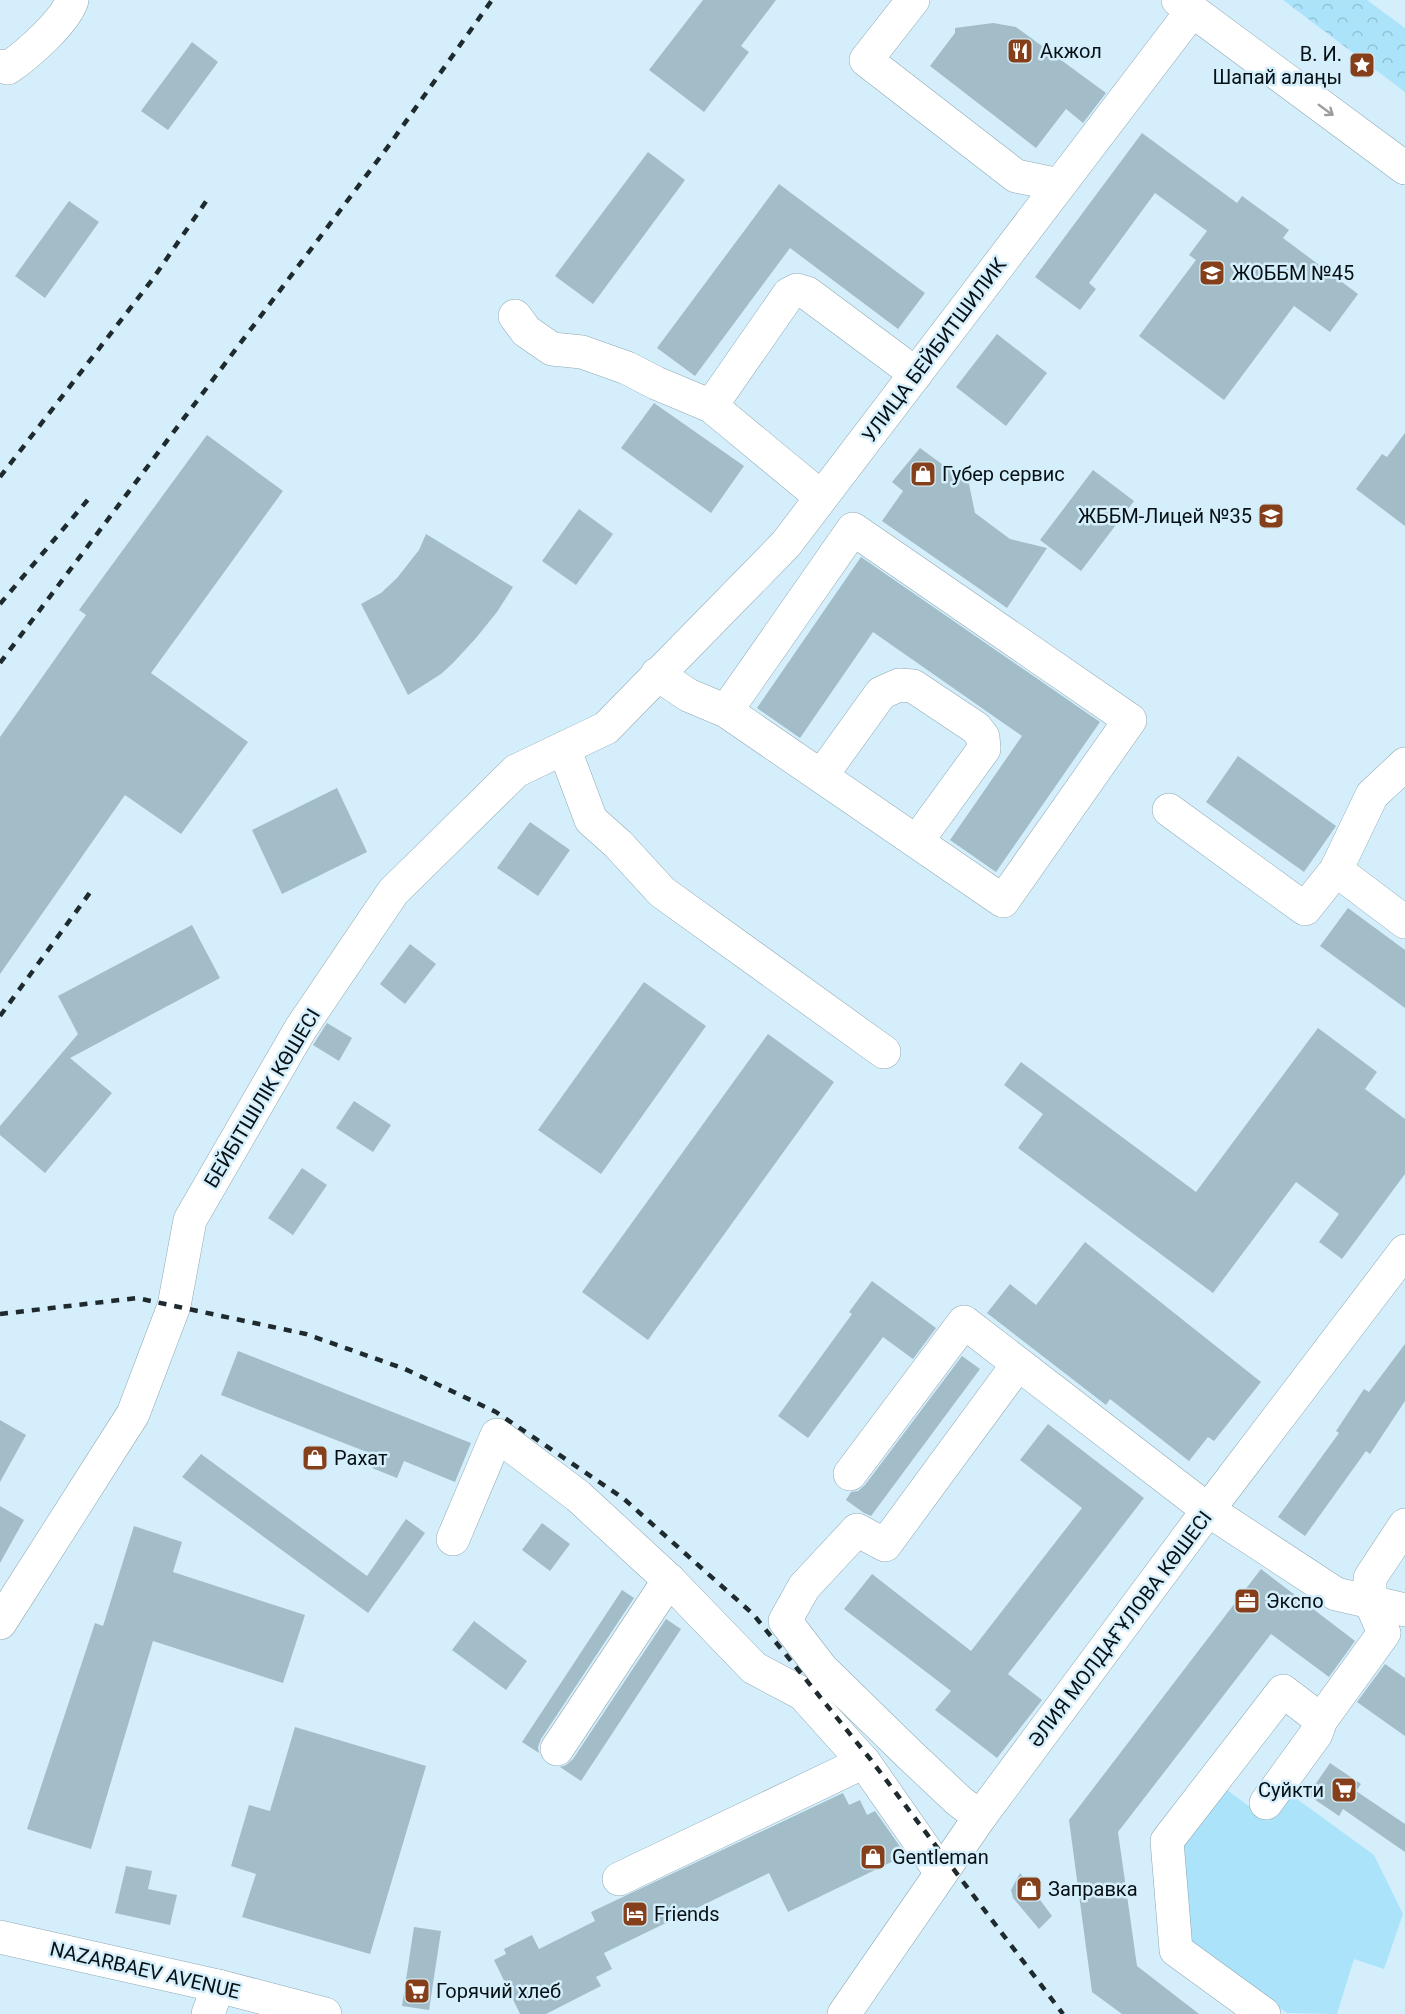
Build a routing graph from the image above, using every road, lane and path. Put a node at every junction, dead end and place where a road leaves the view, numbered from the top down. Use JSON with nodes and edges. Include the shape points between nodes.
{"nodes":[{"id":1,"x":72,"y":0,"type":"edge"},
{"id":2,"x":913,"y":0,"type":"edge"},
{"id":3,"x":1185,"y":5,"type":"edge"},
{"id":4,"x":0,"y":66,"type":"edge"},
{"id":5,"x":1405,"y":168,"type":"edge"},
{"id":6,"x":1059,"y":185,"type":"junction"},
{"id":7,"x":515,"y":316,"type":"dead end"},
{"id":8,"x":916,"y":374,"type":"junction"},
{"id":9,"x":711,"y":406,"type":"junction"},
{"id":10,"x":821,"y":497,"type":"junction"},
{"id":11,"x":657,"y":674,"type":"junction"},
{"id":12,"x":726,"y":711,"type":"junction"},
{"id":13,"x":564,"y":748,"type":"junction"},
{"id":14,"x":1401,"y":774,"type":"edge"},
{"id":15,"x":822,"y":775,"type":"junction"},
{"id":16,"x":1169,"y":810,"type":"dead end"},
{"id":17,"x":917,"y":841,"type":"junction"},
{"id":18,"x":1336,"y":870,"type":"junction"},
{"id":19,"x":1405,"y":922,"type":"edge"},
{"id":20,"x":884,"y":1052,"type":"dead end"},
{"id":21,"x":1405,"y":1251,"type":"edge"},
{"id":22,"x":1018,"y":1364,"type":"junction"},
{"id":23,"x":850,"y":1474,"type":"dead end"},
{"id":24,"x":1208,"y":1510,"type":"junction"},
{"id":25,"x":1405,"y":1525,"type":"edge"},
{"id":26,"x":453,"y":1539,"type":"dead end"},
{"id":27,"x":669,"y":1580,"type":"junction"},
{"id":28,"x":1370,"y":1601,"type":"junction"},
{"id":29,"x":0,"y":1623,"type":"edge"},
{"id":30,"x":1398,"y":1630,"type":"edge"},
{"id":31,"x":1321,"y":1720,"type":"junction"},
{"id":32,"x":557,"y":1749,"type":"dead end"},
{"id":33,"x":864,"y":1762,"type":"junction"},
{"id":34,"x":1266,"y":1803,"type":"dead end"},
{"id":35,"x":980,"y":1817,"type":"junction"},
{"id":36,"x":940,"y":1871,"type":"junction"},
{"id":37,"x":619,"y":1879,"type":"dead end"},
{"id":38,"x":0,"y":1937,"type":"edge"},
{"id":39,"x":213,"y":2000,"type":"edge"},
{"id":40,"x":325,"y":2014,"type":"edge"},
{"id":41,"x":844,"y":2014,"type":"edge"},
{"id":42,"x":1264,"y":2014,"type":"edge"}],
"edges":[{"from":1,"to":4,"type":"street","via":[[44,38],[23,58],[8,69]]},
{"from":2,"to":6,"type":"street","via":[[866,60],[1016,176]]},
{"from":3,"to":5,"type":"street","one_way":true},
{"from":3,"to":6,"type":"street","name":"УЛИЦА БЕЙБИТШИЛИК"},
{"from":6,"to":8,"type":"street","name":"УЛИЦА БЕЙБИТШИЛИК"},
{"from":7,"to":9,"type":"street","via":[[526,331],[552,349],[582,352],[627,368]]},
{"from":8,"to":9,"type":"street","via":[[807,293],[797,290],[789,294]]},
{"from":8,"to":10,"type":"street","name":"УЛИЦА БЕЙБИТШИЛИК"},
{"from":9,"to":10,"type":"street"},
{"from":10,"to":11,"type":"street","name":"УЛИЦА БЕЙБИТШИЛИК","via":[[786,544]]},
{"from":11,"to":12,"type":"street","via":[[688,695]]},
{"from":11,"to":13,"type":"street","name":"БЕЙБІТШІЛІК КӨШЕСІ","via":[[606,728]]},
{"from":12,"to":15,"type":"street"},
{"from":12,"to":17,"type":"street","via":[[853,529],[1130,720],[1003,902]]},
{"from":13,"to":20,"type":"street","via":[[591,820],[662,892]]},
{"from":13,"to":29,"type":"street","name":"БЕЙБІТШІЛІК КӨШЕСІ","via":[[516,771],[393,892],[301,1028],[190,1220],[174,1306],[133,1414]]},
{"from":14,"to":18,"type":"street","via":[[1372,795]]},
{"from":15,"to":17,"type":"street"},
{"from":15,"to":17,"type":"street","via":[[882,693],[899,685],[913,686],[976,728],[983,737],[984,749]]},
{"from":16,"to":18,"type":"street","via":[[1305,909]]},
{"from":18,"to":19,"type":"street"},
{"from":21,"to":24,"type":"street","name":"ӘЛИЯ МОЛДАҒҰЛОВА КӨШЕСІ"},
{"from":22,"to":23,"type":"street","via":[[964,1322]]},
{"from":22,"to":24,"type":"street"},
{"from":22,"to":35,"type":"street","via":[[885,1545],[857,1530],[804,1587],[785,1621],[822,1669]]},
{"from":24,"to":28,"type":"street","via":[[1336,1594]]},
{"from":24,"to":35,"type":"street","name":"ӘЛИЯ МОЛДАҒҰЛОВА КӨШЕСІ"},
{"from":25,"to":28,"type":"street","via":[[1370,1578]]},
{"from":26,"to":27,"type":"street","via":[[497,1435],[578,1496]]},
{"from":27,"to":32,"type":"street"},
{"from":27,"to":33,"type":"street","via":[[754,1668],[803,1694]]},
{"from":28,"to":30,"type":"street"},
{"from":30,"to":31,"type":"street"},
{"from":31,"to":34,"type":"street","via":[[1317,1734]]},
{"from":31,"to":42,"type":"street","via":[[1283,1691],[1167,1841],[1176,1950]]},
{"from":33,"to":36,"type":"street"},
{"from":33,"to":37,"type":"street"},
{"from":35,"to":36,"type":"street","name":"ӘЛИЯ МОЛДАҒҰЛОВА КӨШЕСІ"},
{"from":36,"to":41,"type":"street","name":"ӘЛИЯ МОЛДАҒҰЛОВА КӨШЕСІ"},
{"from":38,"to":39,"type":"street","name":"NAZARBAEV AVENUE"},
{"from":39,"to":40,"type":"street","name":"NAZARBAEV AVENUE"}]}
